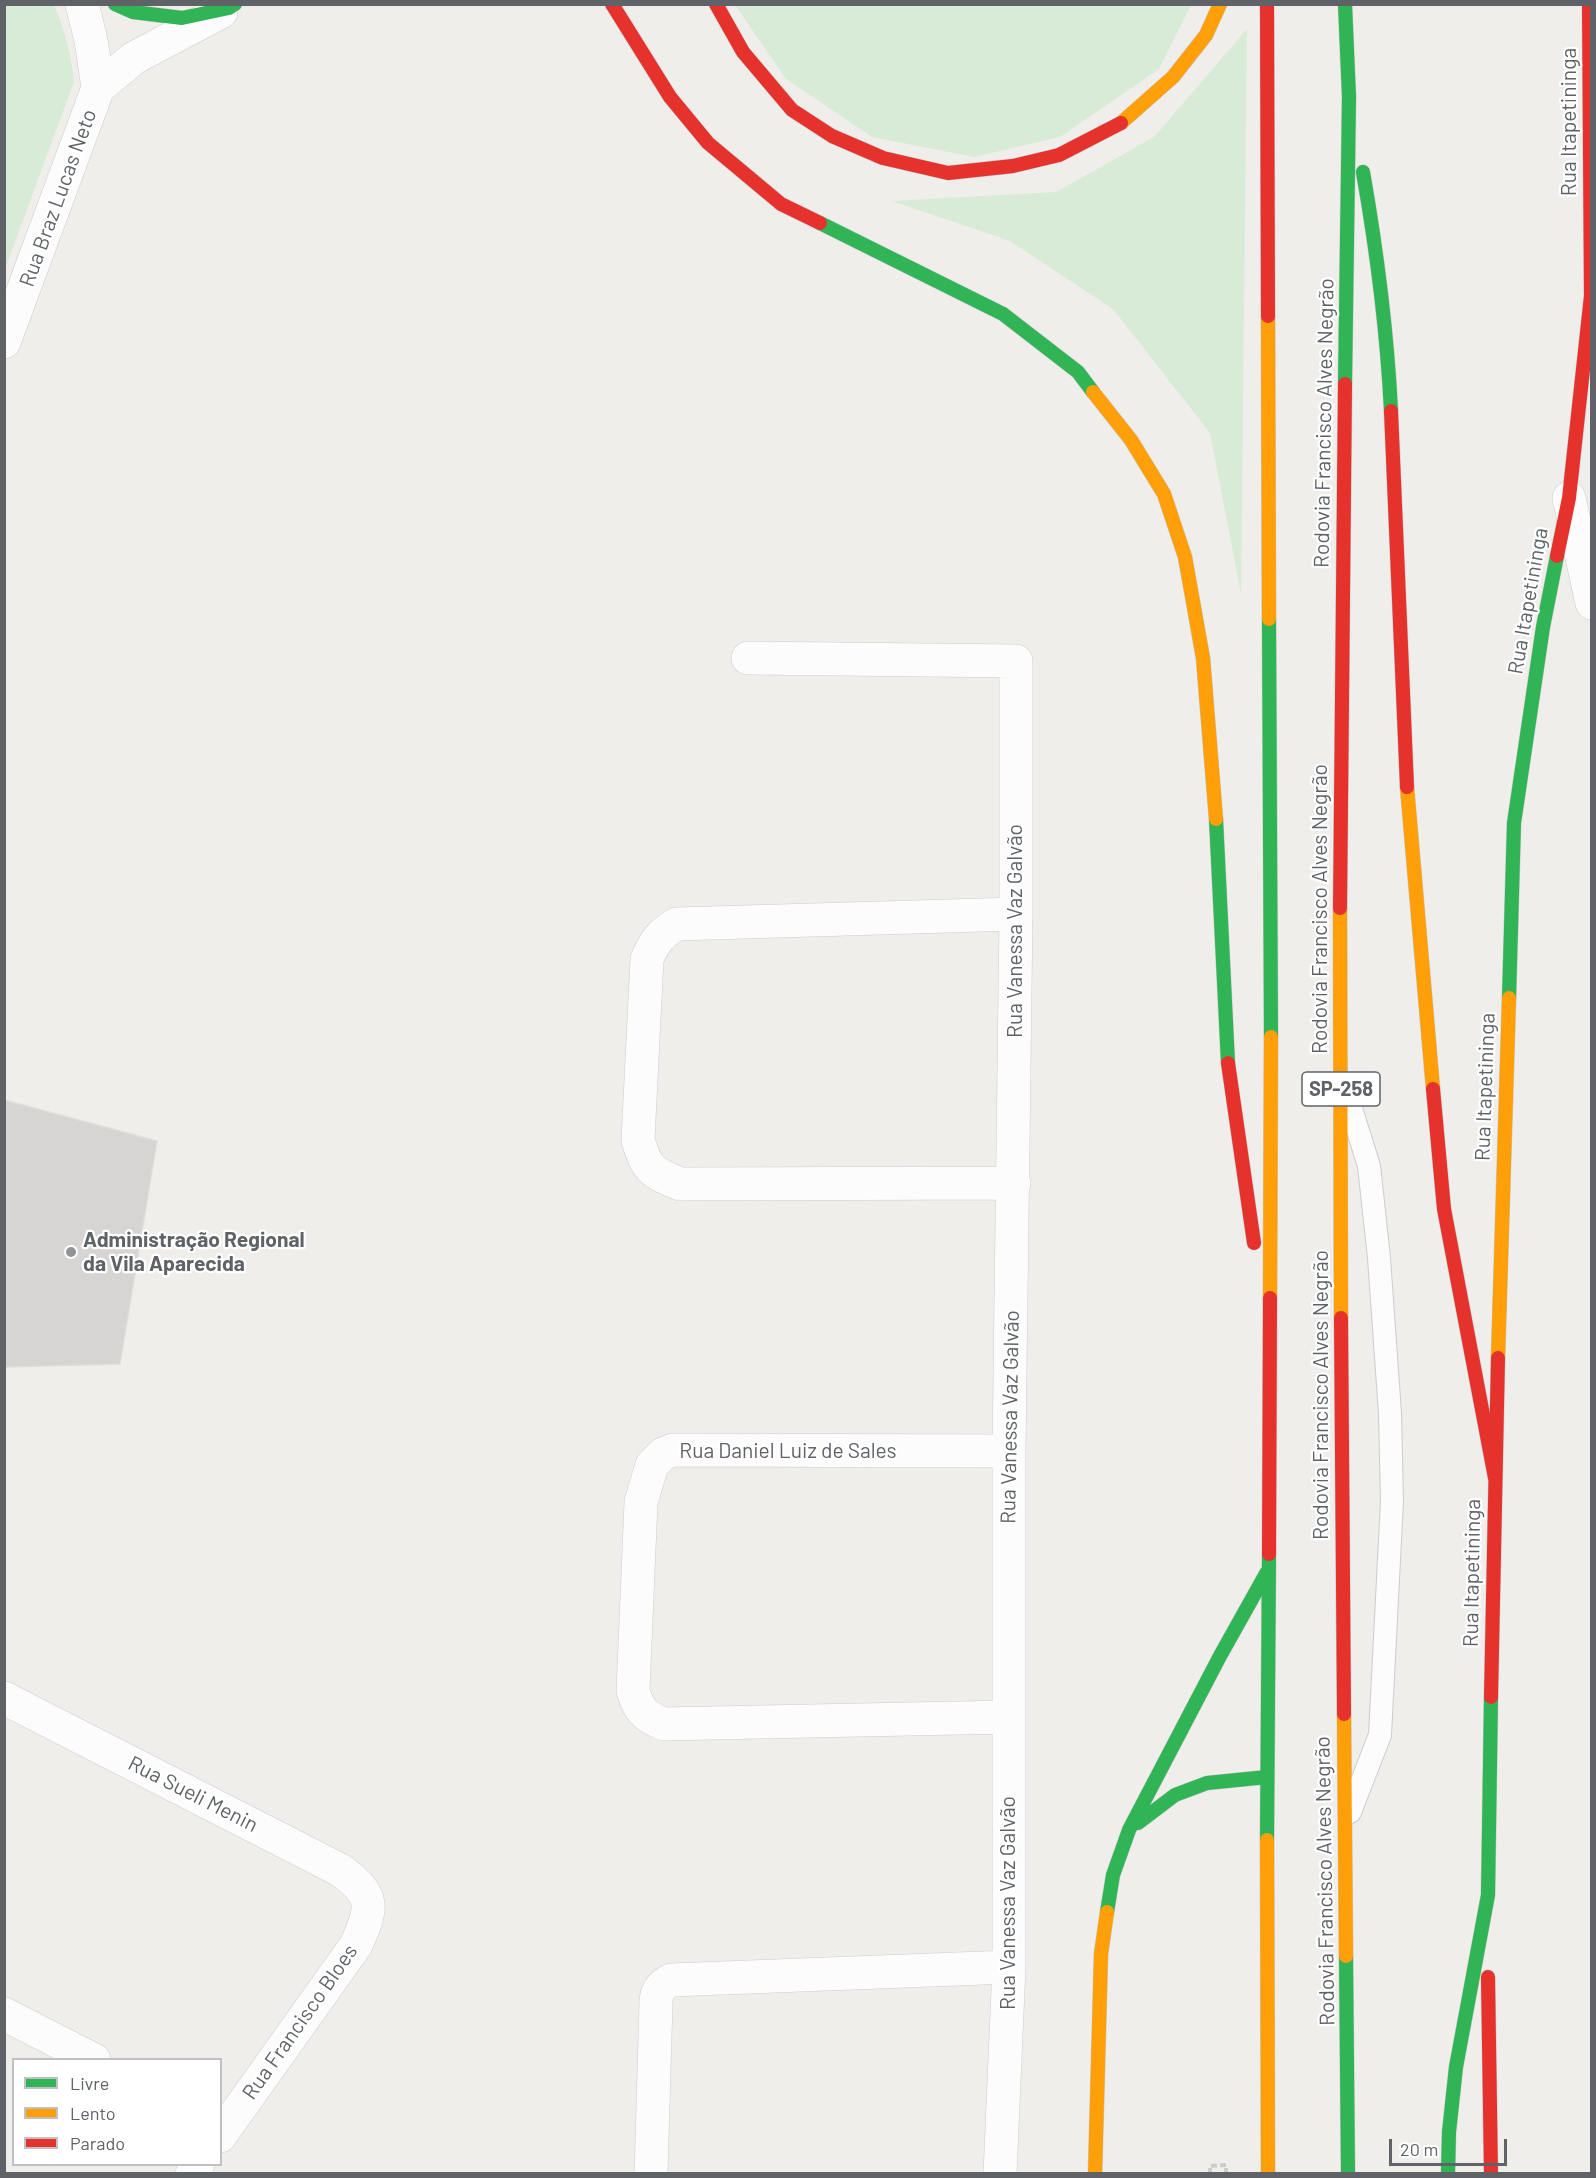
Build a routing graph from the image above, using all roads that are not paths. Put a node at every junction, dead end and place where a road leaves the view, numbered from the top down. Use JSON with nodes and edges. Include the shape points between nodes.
{"nodes":[{"id":1,"x":82,"y":4,"type":"edge"},
{"id":2,"x":116,"y":4,"type":"edge"},
{"id":3,"x":612,"y":4,"type":"edge"},
{"id":4,"x":716,"y":4,"type":"edge"},
{"id":5,"x":1220,"y":4,"type":"edge"},
{"id":6,"x":1267,"y":4,"type":"edge"},
{"id":7,"x":1345,"y":4,"type":"edge"},
{"id":8,"x":1589,"y":4,"type":"edge"},
{"id":9,"x":232,"y":6,"type":"edge"},
{"id":10,"x":98,"y":88,"type":"junction"},
{"id":11,"x":1349,"y":97,"type":"junction"},
{"id":12,"x":1591,"y":296,"type":"edge"},
{"id":13,"x":4,"y":342,"type":"edge"},
{"id":14,"x":1569,"y":498,"type":"junction"},
{"id":15,"x":1592,"y":603,"type":"edge"},
{"id":16,"x":748,"y":658,"type":"dead end"},
{"id":17,"x":1016,"y":914,"type":"junction"},
{"id":18,"x":1341,"y":1079,"type":"junction"},
{"id":19,"x":1014,"y":1183,"type":"junction"},
{"id":20,"x":1271,"y":1359,"type":"junction"},
{"id":21,"x":1009,"y":1451,"type":"junction"},
{"id":22,"x":1495,"y":1478,"type":"junction"},
{"id":23,"x":1269,"y":1568,"type":"junction"},
{"id":24,"x":4,"y":1698,"type":"edge"},
{"id":25,"x":1008,"y":1717,"type":"junction"},
{"id":26,"x":1267,"y":1777,"type":"junction"},
{"id":27,"x":1345,"y":1825,"type":"junction"},
{"id":28,"x":1129,"y":1830,"type":"junction"},
{"id":29,"x":1488,"y":1895,"type":"junction"},
{"id":30,"x":369,"y":1903,"type":"joint"},
{"id":31,"x":1009,"y":1967,"type":"junction"},
{"id":32,"x":4,"y":2014,"type":"edge"},
{"id":33,"x":90,"y":2058,"type":"edge"},
{"id":34,"x":223,"y":2129,"type":"edge"},
{"id":35,"x":651,"y":2174,"type":"edge"},
{"id":36,"x":1000,"y":2174,"type":"edge"},
{"id":37,"x":1095,"y":2174,"type":"edge"},
{"id":38,"x":1268,"y":2174,"type":"edge"},
{"id":39,"x":1348,"y":2174,"type":"edge"},
{"id":40,"x":1448,"y":2174,"type":"edge"},
{"id":41,"x":1491,"y":2174,"type":"edge"}],
"edges":[{"from":1,"to":10,"type":"street"},
{"from":2,"to":9,"type":"main road","via":[[133,12],[182,18]]},
{"from":3,"to":20,"type":"main road","via":[[670,97],[708,143],[781,204],[1004,314],[1078,372],[1131,440],[1164,494],[1185,557],[1203,658],[1215,801],[1227,1052]]},
{"from":4,"to":5,"type":"main road","via":[[743,52],[792,110],[832,136],[883,158],[948,173],[1013,166],[1059,155],[1118,126],[1173,76],[1206,35]]},
{"from":6,"to":20,"type":"main road","number":"SP-258"},
{"from":7,"to":11,"type":"main road","name":"Rodovia Francisco Alves Negrão","number":"SP-258"},
{"from":8,"to":12,"type":"main road","name":"Rua Itapetininga"},
{"from":9,"to":10,"type":"street","via":[[134,58]]},
{"from":10,"to":13,"type":"street","name":"Rua Braz Lucas Neto"},
{"from":11,"to":18,"type":"main road","name":"Rodovia Francisco Alves Negrão","number":"SP-258","via":[[1340,830]]},
{"from":11,"to":22,"type":"main road","via":[[1378,257],[1388,345],[1408,810],[1444,1209]]},
{"from":12,"to":14,"type":"main road","name":"Rua Itapetininga"},
{"from":14,"to":15,"type":"street"},
{"from":14,"to":22,"type":"main road","name":"Rua Itapetininga","via":[[1543,627],[1514,823]]},
{"from":16,"to":17,"type":"street","name":"Rua Vanessa Vaz Galvão","via":[[1016,661]]},
{"from":17,"to":19,"type":"street","name":"Rua Vanessa Vaz Galvão"},
{"from":17,"to":19,"type":"street","via":[[677,924],[663,932],[647,959],[638,1140],[645,1163],[660,1176],[680,1184]]},
{"from":18,"to":27,"type":"main road","name":"Rodovia Francisco Alves Negrão","number":"SP-258"},
{"from":18,"to":27,"type":"lane","via":[[1369,1166],[1390,1413],[1392,1501],[1380,1735]]},
{"from":19,"to":21,"type":"street","name":"Rua Vanessa Vaz Galvão"},
{"from":20,"to":23,"type":"main road","number":"SP-258"},
{"from":21,"to":25,"type":"street","name":"Rua Vanessa Vaz Galvão"},
{"from":21,"to":25,"type":"street","name":"Rua Daniel Luiz de Sales","via":[[673,1450],[663,1454],[652,1465],[641,1502],[633,1691],[638,1707],[663,1724]]},
{"from":22,"to":29,"type":"main road","name":"Rua Itapetininga"},
{"from":23,"to":26,"type":"main road","number":"SP-258"},
{"from":23,"to":28,"type":"main road"},
{"from":24,"to":30,"type":"street","name":"Rua Sueli Menin","via":[[340,1870],[365,1891]]},
{"from":25,"to":31,"type":"street","name":"Rua Vanessa Vaz Galvão"},
{"from":26,"to":28,"type":"main road","via":[[1207,1783],[1175,1795]]},
{"from":26,"to":38,"type":"main road","number":"SP-258"},
{"from":27,"to":39,"type":"main road","name":"Rodovia Francisco Alves Negrão","number":"SP-258"},
{"from":28,"to":37,"type":"main road","via":[[1113,1875],[1101,1954]]},
{"from":29,"to":40,"type":"main road","name":"Rua Itapetininga","via":[[1456,2067]]},
{"from":29,"to":41,"type":"main road"},
{"from":30,"to":34,"type":"street","name":"Rua Francisco Bloes","via":[[368,1918],[356,1945]]},
{"from":31,"to":35,"type":"street","via":[[671,1980],[662,1984],[656,1995]]},
{"from":31,"to":36,"type":"street","name":"Rua Vanessa Vaz Galvão"},
{"from":32,"to":33,"type":"street"}]}
